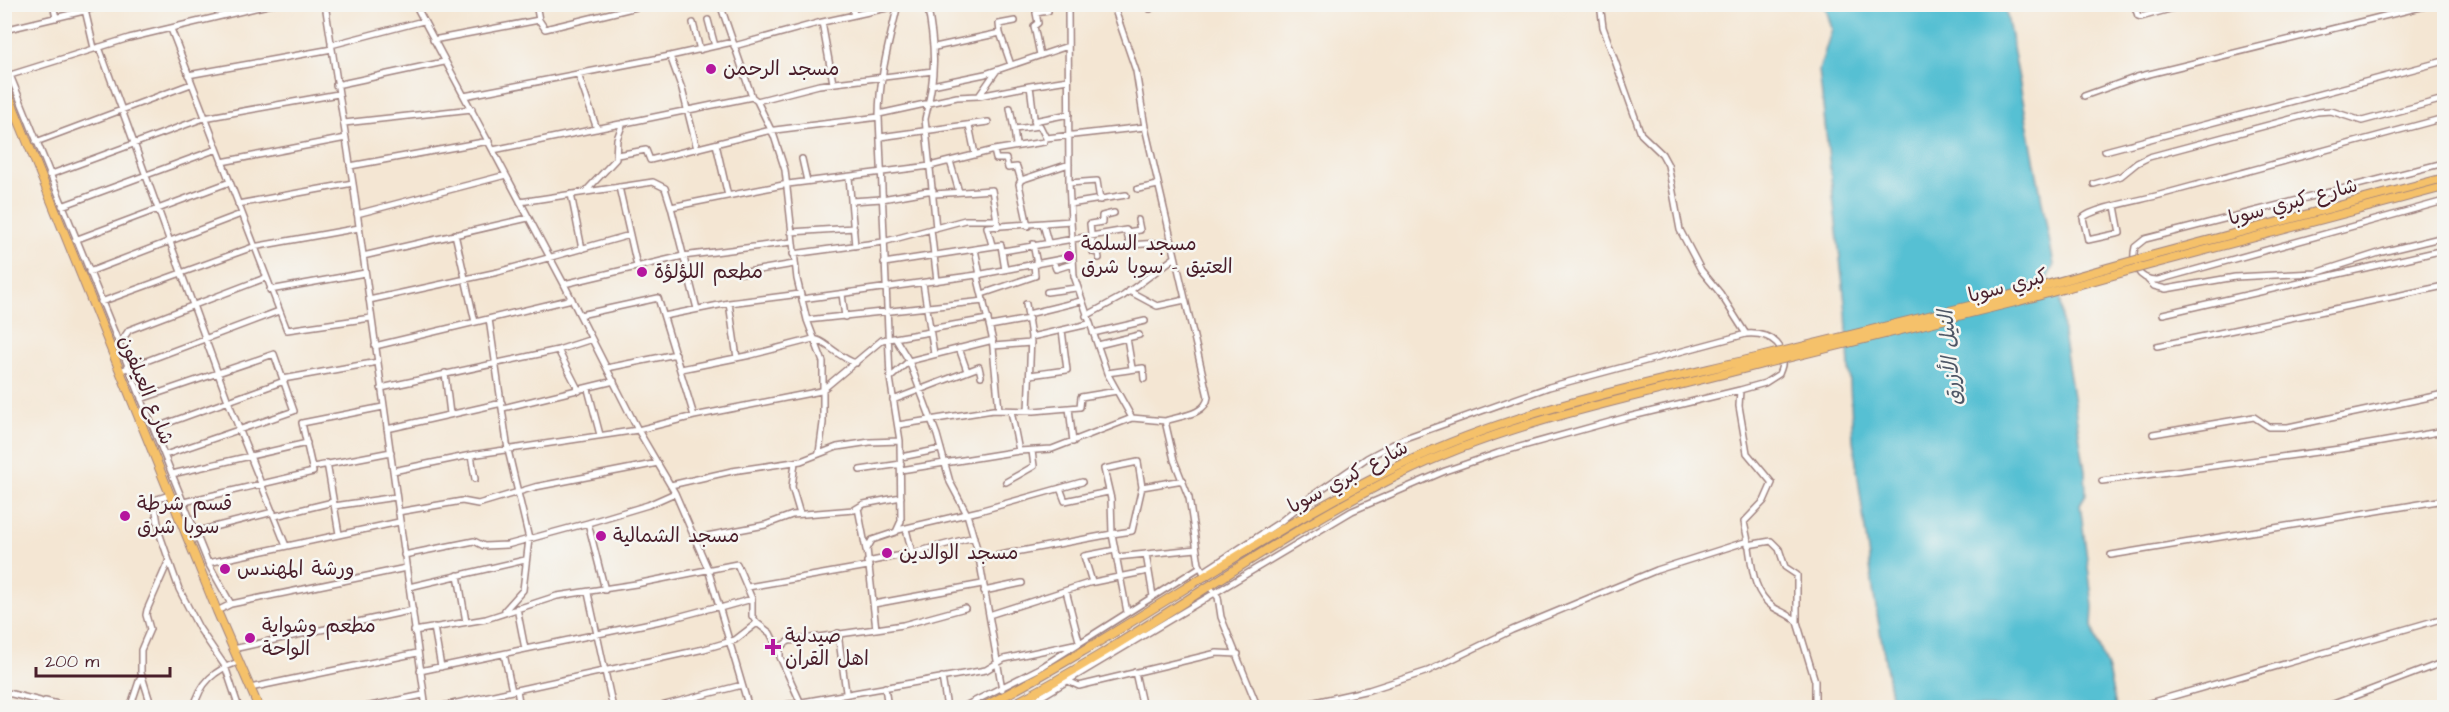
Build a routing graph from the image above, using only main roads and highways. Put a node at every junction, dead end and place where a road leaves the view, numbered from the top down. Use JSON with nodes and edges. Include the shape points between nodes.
{"nodes":[{"id":1,"x":4,"y":84,"type":"edge"},
{"id":2,"x":2445,"y":178,"type":"edge"},
{"id":3,"x":2445,"y":187,"type":"edge"},
{"id":4,"x":2151,"y":260,"type":"junction"},
{"id":5,"x":1765,"y":360,"type":"joint"},
{"id":6,"x":1205,"y":575,"type":"junction"},
{"id":7,"x":259,"y":708,"type":"edge"},
{"id":8,"x":981,"y":708,"type":"edge"},
{"id":9,"x":1006,"y":708,"type":"edge"}],
"edges":[{"from":1,"to":7,"type":"highway","name":"شارع العيلفون","via":[[124,369],[170,495]]},
{"from":2,"to":4,"type":"highway","name":"شارع كبري سوبا"},
{"from":3,"to":4,"type":"highway","name":"شارع كبري سوبا"},
{"from":4,"to":5,"type":"highway","name":"كبري سوبا","bridge":true},
{"from":5,"to":6,"type":"highway","name":"شارع كبري سوبا","via":[[1557,408],[1446,445],[1400,465]]},
{"from":6,"to":8,"type":"highway","name":"شارع كبري سوبا","via":[[1088,648]]},
{"from":6,"to":9,"type":"highway","name":"شارع كبري سوبا","via":[[1080,666]]}]}
